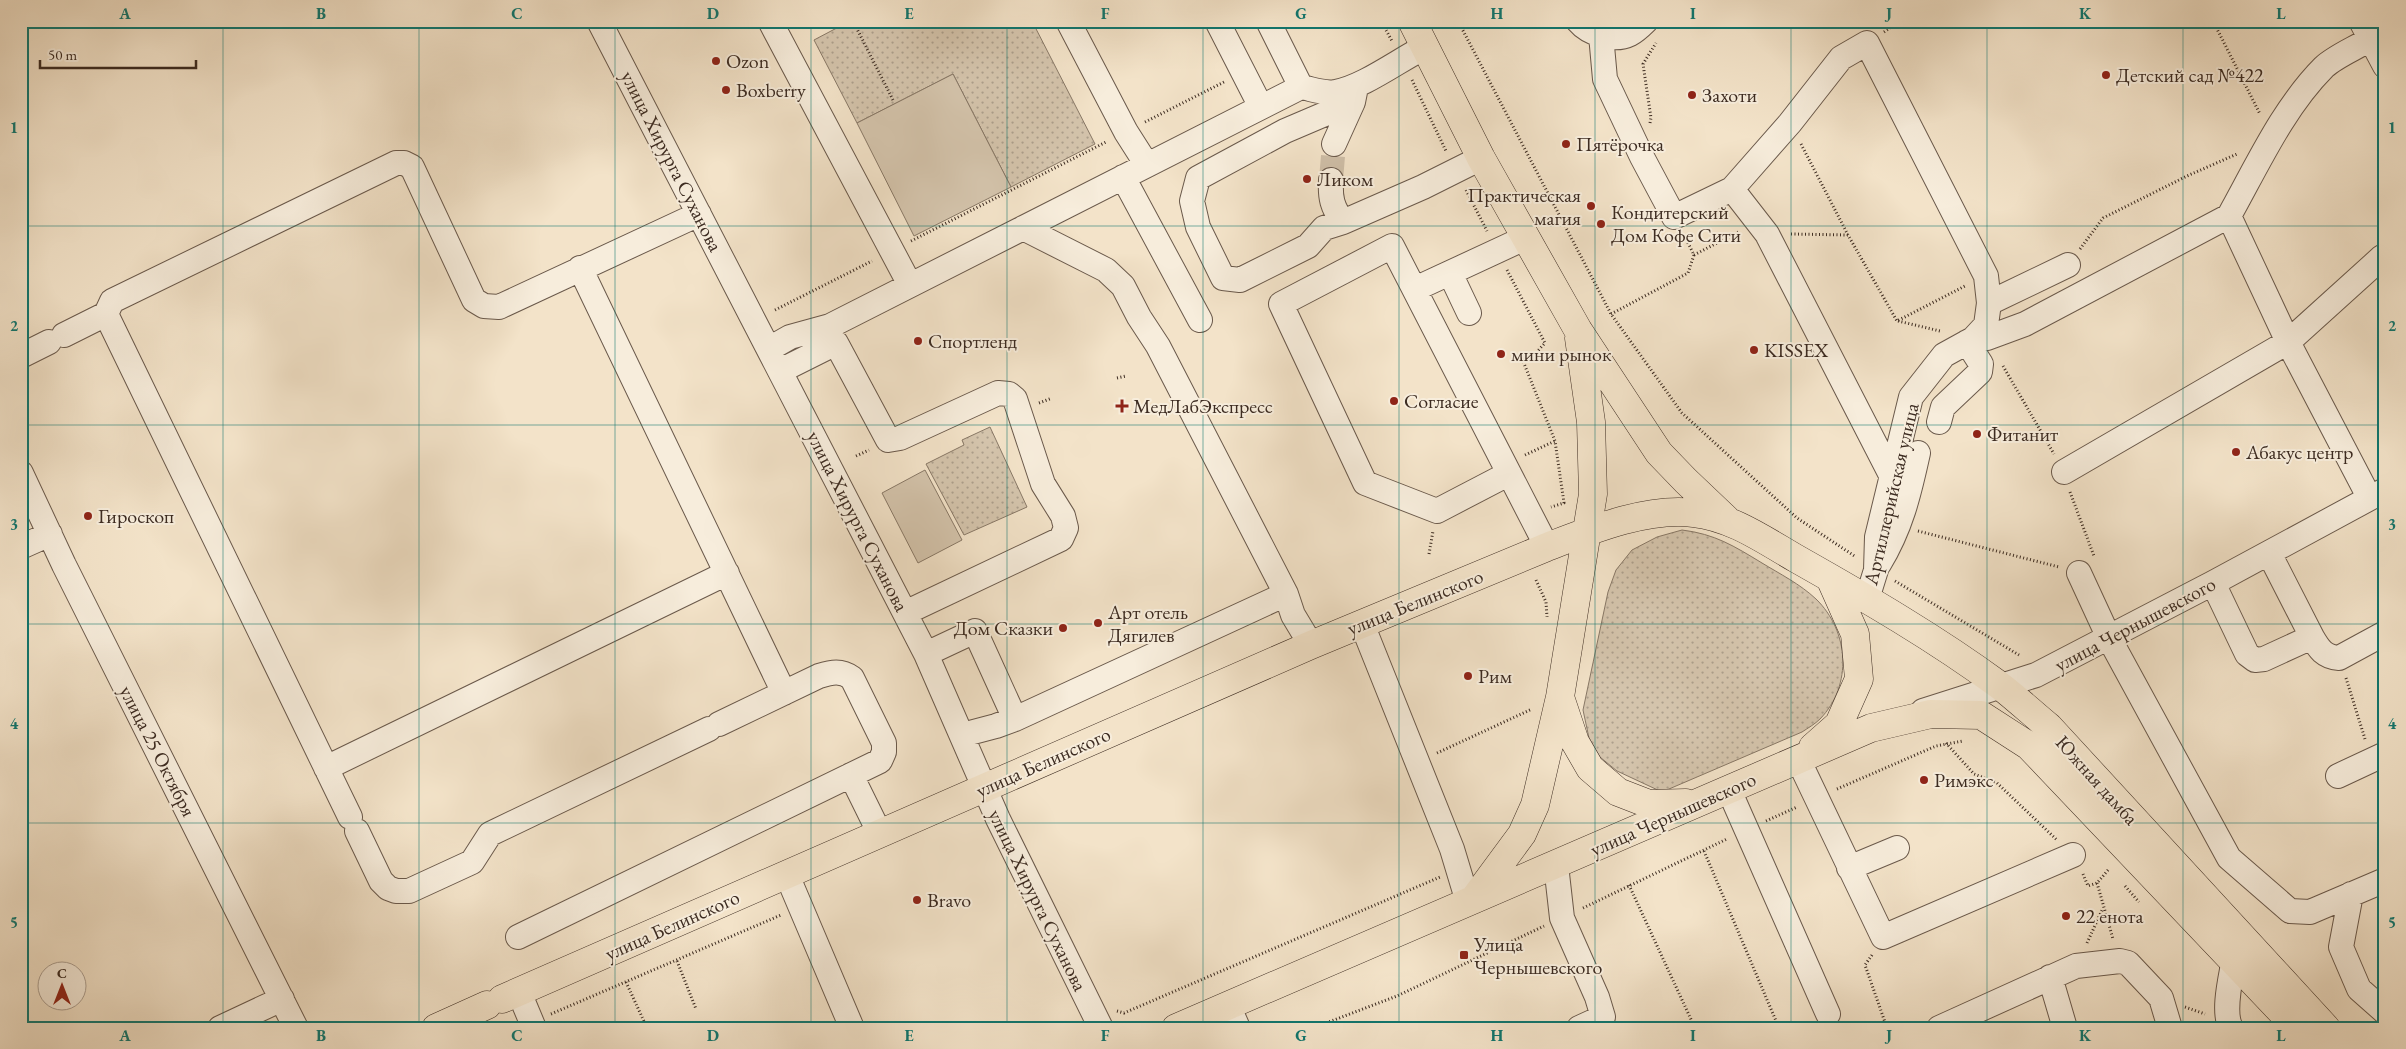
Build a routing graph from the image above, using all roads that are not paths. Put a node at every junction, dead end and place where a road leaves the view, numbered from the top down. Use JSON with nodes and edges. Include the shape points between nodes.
{"nodes":[{"id":1,"x":599,"y":21,"type":"edge"},
{"id":2,"x":770,"y":21,"type":"edge"},
{"id":3,"x":1068,"y":21,"type":"edge"},
{"id":4,"x":1217,"y":21,"type":"edge"},
{"id":5,"x":1268,"y":21,"type":"edge"},
{"id":6,"x":1412,"y":21,"type":"edge"},
{"id":7,"x":1578,"y":21,"type":"edge"},
{"id":8,"x":1653,"y":30,"type":"edge"},
{"id":9,"x":2366,"y":30,"type":"edge"},
{"id":10,"x":1601,"y":35,"type":"junction"},
{"id":11,"x":1413,"y":53,"type":"junction"},
{"id":12,"x":2385,"y":66,"type":"edge"},
{"id":13,"x":1301,"y":87,"type":"junction"},
{"id":14,"x":1355,"y":94,"type":"junction"},
{"id":15,"x":1261,"y":107,"type":"junction"},
{"id":16,"x":1334,"y":144,"type":"tunnel mouth"},
{"id":17,"x":1481,"y":158,"type":"junction"},
{"id":18,"x":1146,"y":165,"type":"junction"},
{"id":19,"x":1123,"y":177,"type":"junction"},
{"id":20,"x":1331,"y":180,"type":"tunnel mouth"},
{"id":21,"x":1732,"y":189,"type":"junction"},
{"id":22,"x":699,"y":214,"type":"junction"},
{"id":23,"x":2229,"y":216,"type":"junction"},
{"id":24,"x":1343,"y":222,"type":"junction"},
{"id":25,"x":1023,"y":228,"type":"junction"},
{"id":26,"x":1526,"y":238,"type":"junction"},
{"id":27,"x":2382,"y":257,"type":"dead end"},
{"id":28,"x":2068,"y":265,"type":"road end"},
{"id":29,"x":580,"y":268,"type":"junction"},
{"id":30,"x":1450,"y":273,"type":"junction"},
{"id":31,"x":910,"y":285,"type":"junction"},
{"id":32,"x":1415,"y":289,"type":"junction"},
{"id":33,"x":1989,"y":302,"type":"junction"},
{"id":34,"x":1469,"y":313,"type":"dead end"},
{"id":35,"x":106,"y":314,"type":"junction"},
{"id":36,"x":1200,"y":320,"type":"dead end"},
{"id":37,"x":1578,"y":330,"type":"junction"},
{"id":38,"x":1970,"y":340,"type":"junction"},
{"id":39,"x":2288,"y":342,"type":"junction"},
{"id":40,"x":769,"y":349,"type":"junction"},
{"id":41,"x":21,"y":356,"type":"edge"},
{"id":42,"x":780,"y":371,"type":"junction"},
{"id":43,"x":1939,"y":422,"type":"dead end"},
{"id":44,"x":1918,"y":452,"type":"dead end"},
{"id":45,"x":2064,"y":472,"type":"dead end"},
{"id":46,"x":21,"y":473,"type":"edge"},
{"id":47,"x":1508,"y":474,"type":"junction"},
{"id":48,"x":1892,"y":477,"type":"junction"},
{"id":49,"x":2377,"y":493,"type":"edge"},
{"id":50,"x":1727,"y":520,"type":"junction"},
{"id":51,"x":1586,"y":532,"type":"junction"},
{"id":52,"x":50,"y":534,"type":"junction"},
{"id":53,"x":21,"y":547,"type":"edge"},
{"id":54,"x":1547,"y":547,"type":"junction"},
{"id":55,"x":2269,"y":553,"type":"junction"},
{"id":56,"x":1876,"y":570,"type":"junction"},
{"id":57,"x":727,"y":573,"type":"junction"},
{"id":58,"x":2079,"y":573,"type":"road end"},
{"id":59,"x":1830,"y":578,"type":"junction"},
{"id":60,"x":2214,"y":584,"type":"junction"},
{"id":61,"x":1286,"y":594,"type":"junction"},
{"id":62,"x":1867,"y":599,"type":"junction"},
{"id":63,"x":905,"y":613,"type":"junction"},
{"id":64,"x":1362,"y":624,"type":"junction"},
{"id":65,"x":2385,"y":633,"type":"edge"},
{"id":66,"x":2312,"y":637,"type":"junction"},
{"id":67,"x":2109,"y":638,"type":"junction"},
{"id":68,"x":1311,"y":645,"type":"junction"},
{"id":69,"x":926,"y":654,"type":"junction"},
{"id":70,"x":1999,"y":686,"type":"junction"},
{"id":71,"x":784,"y":692,"type":"junction"},
{"id":72,"x":1560,"y":697,"type":"junction"},
{"id":73,"x":1015,"y":719,"type":"junction"},
{"id":74,"x":1871,"y":728,"type":"junction"},
{"id":75,"x":962,"y":735,"type":"junction"},
{"id":76,"x":2029,"y":746,"type":"joint"},
{"id":77,"x":2378,"y":757,"type":"edge"},
{"id":78,"x":1798,"y":759,"type":"junction"},
{"id":79,"x":326,"y":768,"type":"junction"},
{"id":80,"x":851,"y":775,"type":"junction"},
{"id":81,"x":2338,"y":776,"type":"dead end"},
{"id":82,"x":984,"y":788,"type":"junction"},
{"id":83,"x":1729,"y":790,"type":"junction"},
{"id":84,"x":1700,"y":803,"type":"junction"},
{"id":85,"x":880,"y":834,"type":"junction"},
{"id":86,"x":1897,"y":848,"type":"dead end"},
{"id":87,"x":2078,"y":865,"type":"road end"},
{"id":88,"x":1556,"y":866,"type":"junction"},
{"id":89,"x":1849,"y":868,"type":"junction"},
{"id":90,"x":787,"y":875,"type":"junction"},
{"id":91,"x":2385,"y":880,"type":"edge"},
{"id":92,"x":2351,"y":894,"type":"junction"},
{"id":93,"x":1471,"y":901,"type":"junction"},
{"id":94,"x":518,"y":937,"type":"dead end"},
{"id":95,"x":2234,"y":959,"type":"junction"},
{"id":96,"x":2050,"y":977,"type":"junction"},
{"id":97,"x":282,"y":999,"type":"junction"},
{"id":98,"x":503,"y":999,"type":"junction"},
{"id":99,"x":2385,"y":1012,"type":"edge"},
{"id":100,"x":1828,"y":1014,"type":"dead end"},
{"id":101,"x":1233,"y":1017,"type":"edge"},
{"id":102,"x":1611,"y":1022,"type":"edge"},
{"id":103,"x":533,"y":1025,"type":"edge"},
{"id":104,"x":2230,"y":1025,"type":"edge"},
{"id":105,"x":220,"y":1028,"type":"edge"},
{"id":106,"x":296,"y":1028,"type":"edge"},
{"id":107,"x":436,"y":1028,"type":"edge"},
{"id":108,"x":852,"y":1028,"type":"edge"},
{"id":109,"x":1101,"y":1028,"type":"edge"},
{"id":110,"x":1176,"y":1028,"type":"edge"},
{"id":111,"x":1579,"y":1028,"type":"edge"},
{"id":112,"x":1939,"y":1028,"type":"edge"},
{"id":113,"x":2065,"y":1028,"type":"edge"},
{"id":114,"x":2170,"y":1028,"type":"edge"},
{"id":115,"x":2297,"y":1028,"type":"edge"},
{"id":116,"x":2326,"y":1028,"type":"edge"}],
"edges":[{"from":1,"to":22,"type":"street","name":"улица Хирурга Суханова"},
{"from":2,"to":31,"type":"street"},
{"from":3,"to":18,"type":"street"},
{"from":4,"to":15,"type":"street"},
{"from":5,"to":13,"type":"street"},
{"from":6,"to":11,"type":"main road"},
{"from":7,"to":10,"type":"street","via":[[1589,32]]},
{"from":8,"to":10,"type":"street"},
{"from":9,"to":12,"type":"street"},
{"from":9,"to":23,"type":"street","via":[[2326,66],[2301,96]]},
{"from":10,"to":21,"type":"street","via":[[1605,79],[1674,217]]},
{"from":11,"to":14,"type":"street"},
{"from":11,"to":17,"type":"main road"},
{"from":13,"to":14,"type":"street"},
{"from":13,"to":15,"type":"street"},
{"from":14,"to":16,"type":"street"},
{"from":14,"to":24,"type":"street","via":[[1198,178],[1192,202],[1198,227],[1223,278],[1240,280],[1308,246],[1324,228]]},
{"from":15,"to":18,"type":"street"},
{"from":17,"to":24,"type":"street"},
{"from":17,"to":26,"type":"main road"},
{"from":18,"to":19,"type":"street"},
{"from":19,"to":25,"type":"street"},
{"from":19,"to":36,"type":"street"},
{"from":20,"to":24,"type":"street","via":[[1333,208]]},
{"from":21,"to":33,"type":"street","name":"Артиллерийская улица","via":[[1841,58],[1867,43],[1986,276]]},
{"from":21,"to":48,"type":"street","via":[[1767,234]]},
{"from":22,"to":29,"type":"street"},
{"from":22,"to":40,"type":"street","name":"улица Хирурга Суханова"},
{"from":23,"to":38,"type":"street","via":[[2025,324],[1987,338]]},
{"from":23,"to":39,"type":"street"},
{"from":25,"to":31,"type":"street"},
{"from":25,"to":61,"type":"street","via":[[1094,263],[1123,286],[1158,346]]},
{"from":26,"to":30,"type":"street"},
{"from":26,"to":37,"type":"main road"},
{"from":27,"to":39,"type":"street"},
{"from":28,"to":33,"type":"street"},
{"from":29,"to":35,"type":"street","via":[[498,307],[484,306],[474,300],[412,167],[396,163],[112,301]]},
{"from":29,"to":57,"type":"street"},
{"from":30,"to":32,"type":"street"},
{"from":30,"to":34,"type":"street"},
{"from":31,"to":40,"type":"street","via":[[830,326],[790,337]]},
{"from":32,"to":47,"type":"street"},
{"from":32,"to":47,"type":"street","via":[[1392,246],[1281,304],[1365,483],[1437,510]]},
{"from":33,"to":38,"type":"street","name":"Артиллерийская улица","via":[[1986,325]]},
{"from":35,"to":41,"type":"street"},
{"from":35,"to":79,"type":"street"},
{"from":37,"to":50,"type":"main road","via":[[1659,452]]},
{"from":37,"to":51,"type":"main road","via":[[1591,422],[1593,494]]},
{"from":38,"to":43,"type":"street","via":[[1981,364],[1980,372],[1944,407]]},
{"from":38,"to":48,"type":"street","name":"Артиллерийская улица","via":[[1944,355],[1911,397]]},
{"from":39,"to":45,"type":"street"},
{"from":39,"to":49,"type":"street"},
{"from":40,"to":42,"type":"street","name":"улица Хирурга Суханова"},
{"from":42,"to":63,"type":"street","name":"улица Хирурга Суханова"},
{"from":42,"to":63,"type":"street","via":[[836,343],[888,440],[900,438],[998,393],[1009,394],[1015,399],[1043,484],[1063,516],[1066,528],[1061,539]]},
{"from":44,"to":56,"type":"street","via":[[1904,513]]},
{"from":46,"to":52,"type":"street","name":"улица 25 Октября"},
{"from":47,"to":54,"type":"street"},
{"from":48,"to":56,"type":"street","name":"Артиллерийская улица","via":[[1878,537]]},
{"from":49,"to":55,"type":"street","name":"улица Чернышевского"},
{"from":50,"to":51,"type":"main road","name":"улица Белинского","via":[[1694,513],[1658,513]]},
{"from":50,"to":59,"type":"main road","name":"Южная дамба"},
{"from":51,"to":54,"type":"main road","name":"улица Белинского"},
{"from":51,"to":72,"type":"main road"},
{"from":52,"to":53,"type":"street"},
{"from":52,"to":97,"type":"street","name":"улица 25 Октября"},
{"from":54,"to":64,"type":"main road","name":"улица Белинского"},
{"from":55,"to":60,"type":"street","name":"улица Чернышевского"},
{"from":55,"to":66,"type":"street"},
{"from":56,"to":62,"type":"street","name":"Артиллерийская улица"},
{"from":57,"to":71,"type":"street"},
{"from":57,"to":79,"type":"street"},
{"from":58,"to":67,"type":"street"},
{"from":59,"to":62,"type":"main road","name":"Южная дамба"},
{"from":59,"to":78,"type":"main road","via":[[1855,634],[1859,679],[1839,724]]},
{"from":60,"to":66,"type":"street","via":[[2247,654],[2255,660]]},
{"from":60,"to":67,"type":"street","name":"улица Чернышевского"},
{"from":61,"to":68,"type":"street","via":[[1293,615]]},
{"from":61,"to":73,"type":"street"},
{"from":62,"to":70,"type":"main road","name":"Южная дамба"},
{"from":63,"to":69,"type":"street","name":"улица Хирурга Суханова"},
{"from":64,"to":68,"type":"main road","name":"улица Белинского"},
{"from":64,"to":93,"type":"street"},
{"from":65,"to":66,"type":"street","via":[[2339,658],[2321,653]]},
{"from":67,"to":70,"type":"street","name":"улица Чернышевского","via":[[2036,675]]},
{"from":67,"to":92,"type":"street","via":[[2230,858],[2290,911],[2310,912]]},
{"from":68,"to":82,"type":"main road","name":"улица Белинского"},
{"from":69,"to":73,"type":"street","via":[[975,631]]},
{"from":69,"to":75,"type":"street","name":"улица Хирурга Суханова"},
{"from":70,"to":74,"type":"street","name":"улица Чернышевского"},
{"from":70,"to":116,"type":"main road","name":"Южная дамба","via":[[2049,727]]},
{"from":71,"to":79,"type":"street","via":[[490,834],[472,862],[409,890],[388,888],[381,881]]},
{"from":71,"to":80,"type":"street","via":[[832,672],[845,673],[852,678],[884,742],[884,752],[880,761]]},
{"from":72,"to":84,"type":"main road","via":[[1575,742],[1590,768],[1618,792],[1649,804]]},
{"from":72,"to":93,"type":"main road","via":[[1535,805],[1522,834]]},
{"from":73,"to":75,"type":"street"},
{"from":74,"to":76,"type":"main road","name":"улица Чернышевского","via":[[1931,714],[1981,715]]},
{"from":74,"to":78,"type":"main road","name":"улица Чернышевского"},
{"from":75,"to":82,"type":"street","name":"улица Хирурга Суханова"},
{"from":76,"to":95,"type":"main road","name":"Южная дамба"},
{"from":77,"to":81,"type":"street"},
{"from":78,"to":83,"type":"main road","name":"улица Чернышевского"},
{"from":78,"to":89,"type":"street"},
{"from":80,"to":85,"type":"street"},
{"from":80,"to":94,"type":"street"},
{"from":82,"to":85,"type":"main road","name":"улица Белинского"},
{"from":82,"to":109,"type":"street","name":"улица Хирурга Суханова"},
{"from":83,"to":84,"type":"main road","name":"улица Чернышевского"},
{"from":83,"to":100,"type":"street"},
{"from":84,"to":88,"type":"main road","name":"улица Чернышевского"},
{"from":85,"to":90,"type":"main road","name":"улица Белинского"},
{"from":86,"to":89,"type":"street"},
{"from":87,"to":89,"type":"street","via":[[1883,937]]},
{"from":88,"to":93,"type":"main road","name":"улица Чернышевского"},
{"from":88,"to":102,"type":"street","via":[[1562,918]]},
{"from":90,"to":98,"type":"main road","name":"улица Белинского"},
{"from":90,"to":108,"type":"street"},
{"from":91,"to":92,"type":"street"},
{"from":92,"to":99,"type":"street","via":[[2341,947],[2360,990]]},
{"from":93,"to":101,"type":"main road","name":"улица Чернышевского"},
{"from":95,"to":104,"type":"street","via":[[2228,993]]},
{"from":95,"to":115,"type":"main road","name":"Южная дамба"},
{"from":96,"to":112,"type":"street"},
{"from":96,"to":113,"type":"street"},
{"from":96,"to":114,"type":"street","via":[[2076,966],[2120,961],[2128,964],[2161,998]]},
{"from":97,"to":105,"type":"street"},
{"from":97,"to":106,"type":"street","name":"улица 25 Октября"},
{"from":98,"to":103,"type":"street"},
{"from":98,"to":107,"type":"main road","name":"улица Белинского"},
{"from":101,"to":110,"type":"main road","name":"улица Чернышевского"},
{"from":102,"to":111,"type":"street"}]}
